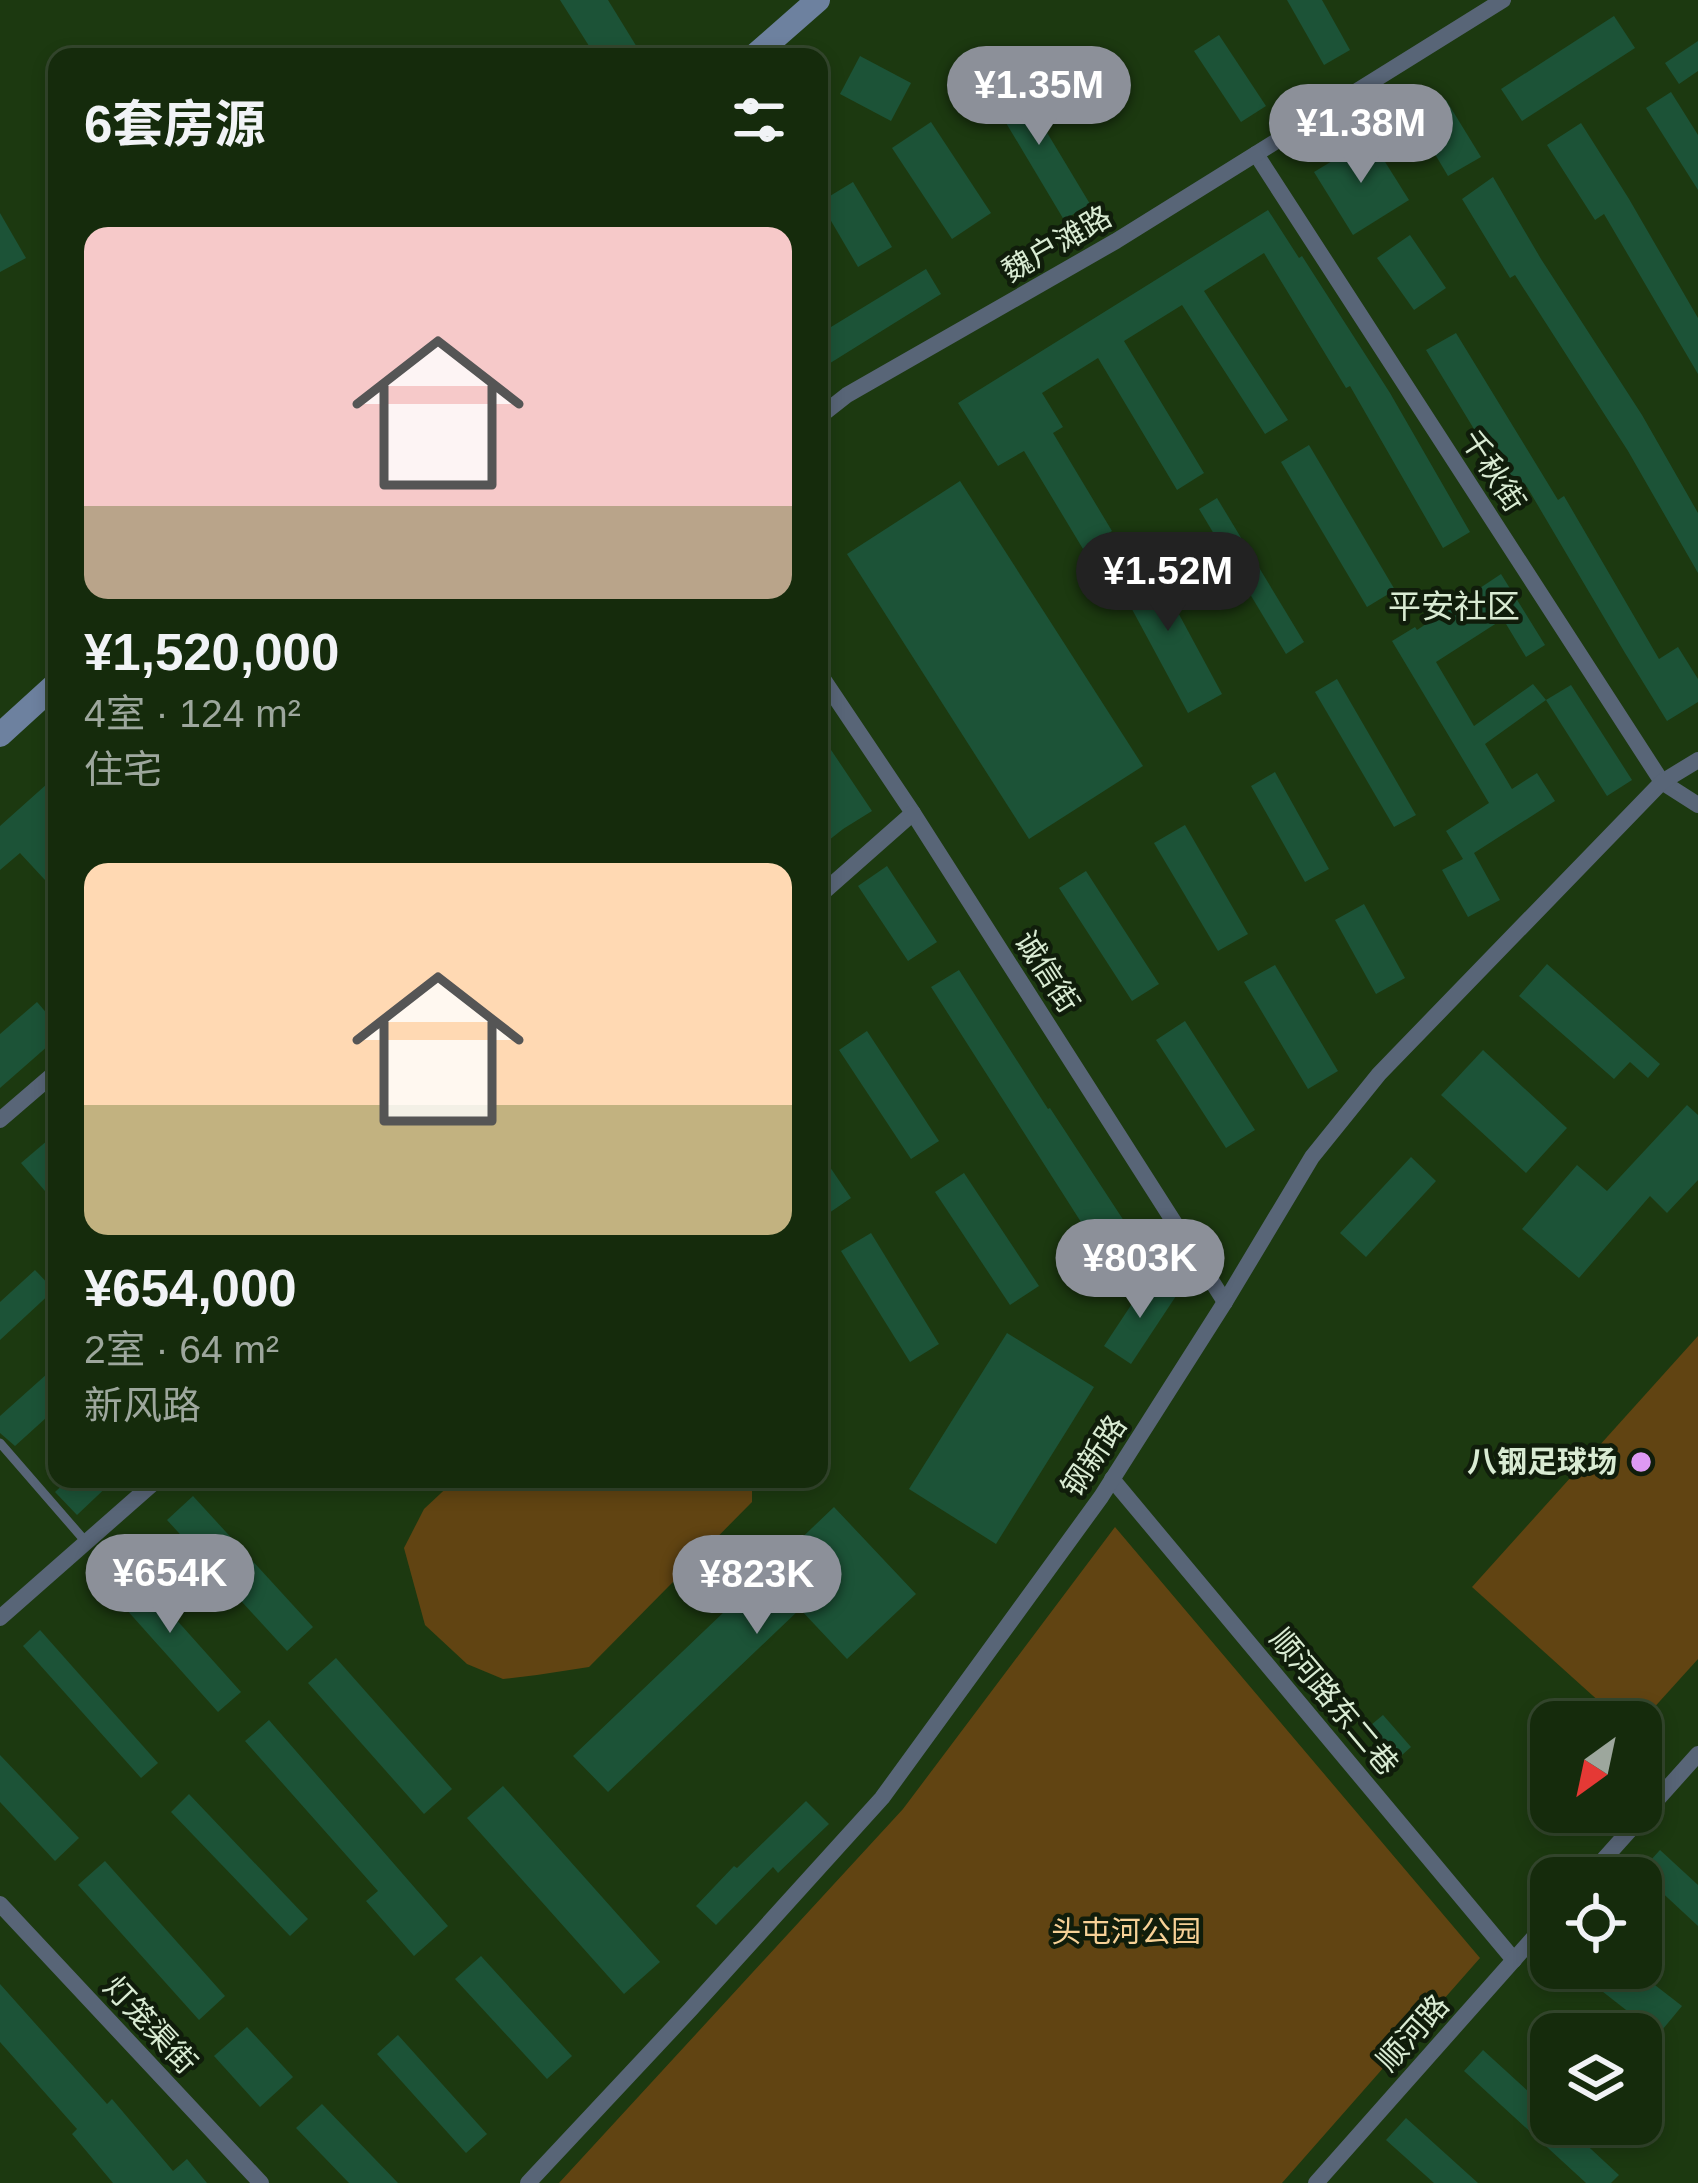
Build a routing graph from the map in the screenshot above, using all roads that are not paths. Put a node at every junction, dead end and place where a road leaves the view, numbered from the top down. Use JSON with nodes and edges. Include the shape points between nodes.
{"nodes":[{"id":1,"x":818,"y":0,"type":"edge"},
{"id":2,"x":1503,"y":0,"type":"edge"},
{"id":3,"x":763,"y":48,"type":"edge"},
{"id":4,"x":1256,"y":154,"type":"junction"},
{"id":5,"x":828,"y":410,"type":"edge"},
{"id":6,"x":828,"y":686,"type":"edge"},
{"id":7,"x":48,"y":691,"type":"edge"},
{"id":8,"x":0,"y":735,"type":"edge"},
{"id":9,"x":1698,"y":760,"type":"edge"},
{"id":10,"x":1662,"y":782,"type":"junction"},
{"id":11,"x":1698,"y":805,"type":"edge"},
{"id":12,"x":913,"y":813,"type":"junction"},
{"id":13,"x":828,"y":888,"type":"edge"},
{"id":14,"x":48,"y":1079,"type":"edge"},
{"id":15,"x":0,"y":1120,"type":"edge"},
{"id":16,"x":1225,"y":1303,"type":"junction"},
{"id":17,"x":0,"y":1443,"type":"edge"},
{"id":18,"x":1112,"y":1479,"type":"junction"},
{"id":19,"x":148,"y":1488,"type":"edge"},
{"id":20,"x":86,"y":1542,"type":"junction"},
{"id":21,"x":0,"y":1618,"type":"edge"},
{"id":22,"x":1698,"y":1754,"type":"edge"},
{"id":23,"x":1607,"y":1857,"type":"edge"},
{"id":24,"x":0,"y":1904,"type":"edge"},
{"id":25,"x":1530,"y":1942,"type":"edge"},
{"id":26,"x":1514,"y":1960,"type":"junction"},
{"id":27,"x":261,"y":2183,"type":"edge"},
{"id":28,"x":528,"y":2183,"type":"edge"},
{"id":29,"x":1316,"y":2183,"type":"edge"}],
"edges":[{"from":1,"to":3,"type":"street"},
{"from":2,"to":4,"type":"street","name":"魏户滩路"},
{"from":4,"to":5,"type":"street","name":"魏户滩路"},
{"from":4,"to":10,"type":"street","name":"千秋街"},
{"from":6,"to":12,"type":"street","name":"诚信街"},
{"from":7,"to":8,"type":"street"},
{"from":9,"to":10,"type":"street","name":"钢新路"},
{"from":10,"to":11,"type":"street","name":"千秋街"},
{"from":10,"to":16,"type":"street","name":"钢新路","via":[[1379,1074],[1312,1157]]},
{"from":12,"to":13,"type":"street"},
{"from":12,"to":16,"type":"street","name":"诚信街"},
{"from":14,"to":15,"type":"street"},
{"from":16,"to":18,"type":"street","name":"钢新路"},
{"from":17,"to":20,"type":"lane"},
{"from":18,"to":26,"type":"street","name":"顺河路东二巷"},
{"from":18,"to":28,"type":"street","name":"钢新路","via":[[882,1798]]},
{"from":19,"to":20,"type":"street"},
{"from":20,"to":21,"type":"street"},
{"from":22,"to":23,"type":"street"},
{"from":24,"to":27,"type":"street","name":"灯笼渠街"},
{"from":25,"to":26,"type":"street","name":"顺河路"},
{"from":26,"to":29,"type":"street","name":"顺河路"}]}
